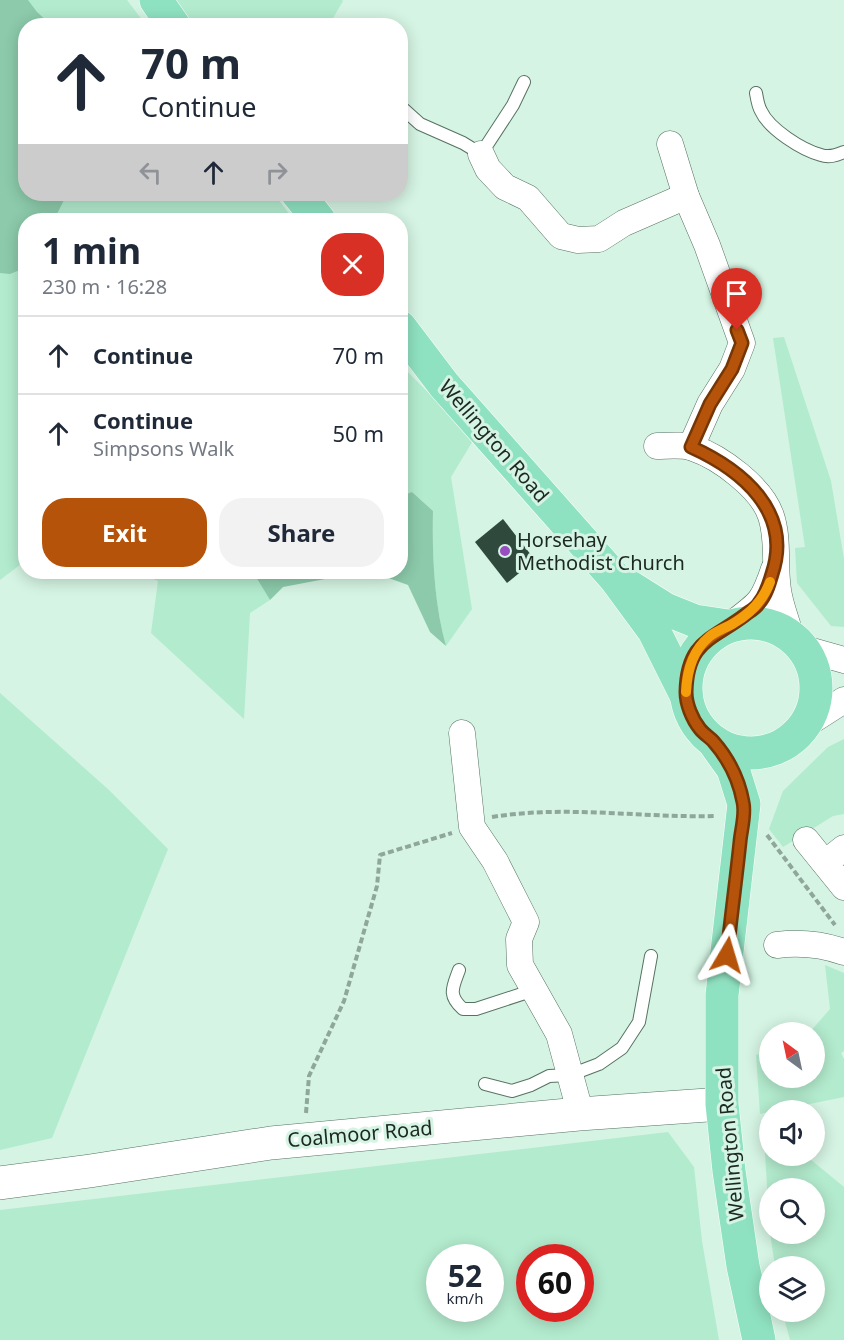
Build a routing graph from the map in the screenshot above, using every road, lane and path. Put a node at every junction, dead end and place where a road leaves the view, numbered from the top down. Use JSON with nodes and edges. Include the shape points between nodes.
{"nodes":[{"id":1,"x":156,"y":0,"type":"edge"},
{"id":2,"x":168,"y":18,"type":"edge"},
{"id":3,"x":524,"y":82,"type":"dead end"},
{"id":4,"x":756,"y":93,"type":"dead end"},
{"id":5,"x":408,"y":113,"type":"edge"},
{"id":6,"x":670,"y":144,"type":"dead end"},
{"id":7,"x":844,"y":152,"type":"edge"},
{"id":8,"x":481,"y":154,"type":"junction"},
{"id":9,"x":686,"y":196,"type":"junction"},
{"id":10,"x":304,"y":201,"type":"edge"},
{"id":11,"x":313,"y":213,"type":"edge"},
{"id":12,"x":408,"y":338,"type":"edge"},
{"id":13,"x":657,"y":446,"type":"dead end"},
{"id":14,"x":691,"y":447,"type":"junction"},
{"id":15,"x":776,"y":563,"type":"junction"},
{"id":16,"x":615,"y":578,"type":"junction"},
{"id":17,"x":730,"y":625,"type":"junction"},
{"id":18,"x":798,"y":642,"type":"junction"},
{"id":19,"x":844,"y":660,"type":"edge"},
{"id":20,"x":686,"y":695,"type":"junction"},
{"id":21,"x":844,"y":700,"type":"edge"},
{"id":22,"x":462,"y":733,"type":"dead end"},
{"id":23,"x":794,"y":736,"type":"junction"},
{"id":24,"x":713,"y":741,"type":"junction"},
{"id":25,"x":559,"y":811,"type":"dead end"},
{"id":26,"x":743,"y":814,"type":"junction"},
{"id":27,"x":806,"y":840,"type":"dead end"},
{"id":28,"x":834,"y":856,"type":"edge"},
{"id":29,"x":377,"y":886,"type":"dead end"},
{"id":30,"x":844,"y":887,"type":"edge"},
{"id":31,"x":777,"y":945,"type":"dead end"},
{"id":32,"x":840,"y":950,"type":"edge"},
{"id":33,"x":651,"y":956,"type":"dead end"},
{"id":34,"x":459,"y":970,"type":"dead end"},
{"id":35,"x":534,"y":990,"type":"junction"},
{"id":36,"x":570,"y":1074,"type":"junction"},
{"id":37,"x":485,"y":1084,"type":"dead end"},
{"id":38,"x":722,"y":1104,"type":"junction"},
{"id":39,"x":579,"y":1114,"type":"junction"},
{"id":40,"x":304,"y":1140,"type":"junction"},
{"id":41,"x":0,"y":1183,"type":"edge"},
{"id":42,"x":759,"y":1340,"type":"edge"}],
"edges":[{"from":1,"to":2,"type":"main road"},
{"from":3,"to":8,"type":"lane"},
{"from":4,"to":7,"type":"lane","via":[[761,113],[779,132],[822,156]]},
{"from":5,"to":8,"type":"lane","via":[[420,124]]},
{"from":6,"to":9,"type":"street"},
{"from":8,"to":9,"type":"street","via":[[488,169],[505,187],[528,198],[561,236],[578,240],[599,239],[624,223]]},
{"from":9,"to":14,"type":"street","via":[[742,343]]},
{"from":10,"to":11,"type":"main road"},
{"from":12,"to":16,"type":"main road","name":"Wellington Road","via":[[444,385]]},
{"from":13,"to":14,"type":"street"},
{"from":14,"to":15,"type":"street","via":[[714,457],[762,497],[774,526]]},
{"from":15,"to":17,"type":"street","via":[[758,605]]},
{"from":15,"to":18,"type":"street","via":[[778,589]]},
{"from":16,"to":17,"type":"main road","name":"Wellington Road","via":[[665,609],[695,621]]},
{"from":16,"to":20,"type":"main road","name":"Wellington Road","via":[[654,631]]},
{"from":17,"to":18,"type":"main road","via":[[772,625]]},
{"from":17,"to":20,"type":"main road","via":[[709,637],[695,654],[687,674]]},
{"from":18,"to":19,"type":"street"},
{"from":18,"to":23,"type":"main road","via":[[814,667],[817,687],[814,707]]},
{"from":20,"to":24,"type":"main road","via":[[690,713]]},
{"from":21,"to":23,"type":"street"},
{"from":22,"to":35,"type":"street","via":[[472,827],[495,861],[526,922],[519,939],[520,965]]},
{"from":23,"to":24,"type":"main road","via":[[766,752],[730,750]]},
{"from":23,"to":26,"type":"main road"},
{"from":24,"to":26,"type":"main road","name":"Wellington Road","via":[[733,770]]},
{"from":25,"to":26,"type":"path","via":[[680,817]]},
{"from":26,"to":32,"type":"path","via":[[765,833],[838,930]]},
{"from":26,"to":38,"type":"main road","name":"Wellington Road","via":[[722,994]]},
{"from":27,"to":28,"type":"street"},
{"from":28,"to":30,"type":"street"},
{"from":29,"to":40,"type":"path","via":[[344,1001],[309,1076]]},
{"from":31,"to":32,"type":"street","via":[[799,942]]},
{"from":33,"to":36,"type":"lane","via":[[639,1022],[622,1048],[599,1064]]},
{"from":34,"to":35,"type":"lane","via":[[452,990],[455,1002],[463,1009],[476,1009]]},
{"from":35,"to":36,"type":"street","via":[[559,1034]]},
{"from":36,"to":37,"type":"lane","via":[[549,1076],[512,1090]]},
{"from":36,"to":39,"type":"street"},
{"from":38,"to":39,"type":"street","name":"Coalmoor Road"},
{"from":38,"to":42,"type":"main road","name":"Wellington Road","via":[[743,1266]]},
{"from":39,"to":40,"type":"street","name":"Coalmoor Road"},
{"from":40,"to":41,"type":"street","name":"Coalmoor Road"}]}
